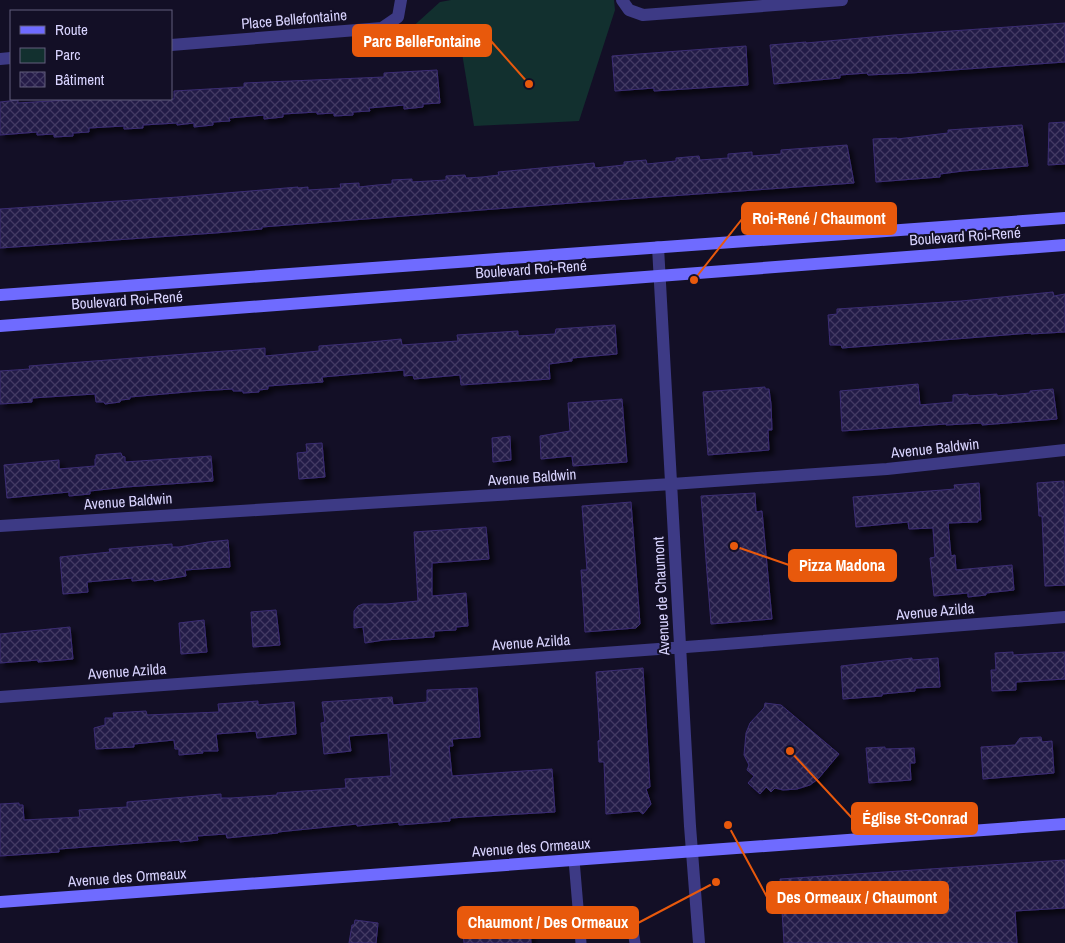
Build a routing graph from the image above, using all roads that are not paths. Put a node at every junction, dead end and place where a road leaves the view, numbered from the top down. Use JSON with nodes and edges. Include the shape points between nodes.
{"nodes":[{"id":1,"x":401,"y":0,"type":"edge"},
{"id":2,"x":622,"y":0,"type":"edge"},
{"id":3,"x":842,"y":0,"type":"edge"},
{"id":4,"x":172,"y":45,"type":"edge"},
{"id":5,"x":1065,"y":218,"type":"edge"},
{"id":6,"x":1065,"y":245,"type":"edge"},
{"id":7,"x":658,"y":247,"type":"junction"},
{"id":8,"x":660,"y":276,"type":"junction"},
{"id":9,"x":0,"y":295,"type":"edge"},
{"id":10,"x":0,"y":326,"type":"edge"},
{"id":11,"x":1065,"y":450,"type":"edge"},
{"id":12,"x":672,"y":484,"type":"junction"},
{"id":13,"x":0,"y":526,"type":"edge"},
{"id":14,"x":1065,"y":617,"type":"edge"},
{"id":15,"x":680,"y":647,"type":"junction"},
{"id":16,"x":0,"y":697,"type":"edge"},
{"id":17,"x":1065,"y":824,"type":"edge"},
{"id":18,"x":692,"y":852,"type":"junction"},
{"id":19,"x":574,"y":860,"type":"junction"},
{"id":20,"x":0,"y":902,"type":"edge"},
{"id":21,"x":579,"y":924,"type":"junction"},
{"id":22,"x":581,"y":943,"type":"edge"},
{"id":23,"x":635,"y":943,"type":"edge"},
{"id":24,"x":699,"y":943,"type":"edge"}],
"edges":[{"from":1,"to":4,"type":"street","name":"Place Bellefontaine","via":[[398,17],[382,28]]},
{"from":2,"to":3,"type":"street","via":[[629,10],[643,15]]},
{"from":5,"to":7,"type":"street","name":"Boulevard Roi-René"},
{"from":6,"to":8,"type":"street","name":"Boulevard Roi-René"},
{"from":7,"to":8,"type":"street","name":"Avenue de Chaumont"},
{"from":7,"to":9,"type":"street","name":"Boulevard Roi-René"},
{"from":8,"to":10,"type":"street","name":"Boulevard Roi-René"},
{"from":8,"to":12,"type":"street","name":"Avenue de Chaumont"},
{"from":11,"to":12,"type":"street","name":"Avenue Baldwin","via":[[887,469]]},
{"from":12,"to":13,"type":"street","name":"Avenue Baldwin"},
{"from":12,"to":15,"type":"street","name":"Avenue de Chaumont"},
{"from":14,"to":15,"type":"street","name":"Avenue Azilda"},
{"from":15,"to":16,"type":"street","name":"Avenue Azilda"},
{"from":15,"to":18,"type":"street","name":"Avenue de Chaumont"},
{"from":17,"to":18,"type":"street","name":"Avenue des Ormeaux"},
{"from":18,"to":19,"type":"street","name":"Avenue des Ormeaux"},
{"from":18,"to":24,"type":"street","name":"Avenue de Chaumont"},
{"from":19,"to":20,"type":"street","name":"Avenue des Ormeaux"},
{"from":19,"to":21,"type":"lane"},
{"from":21,"to":22,"type":"lane"},
{"from":21,"to":23,"type":"lane","via":[[624,920],[632,925]]}]}
